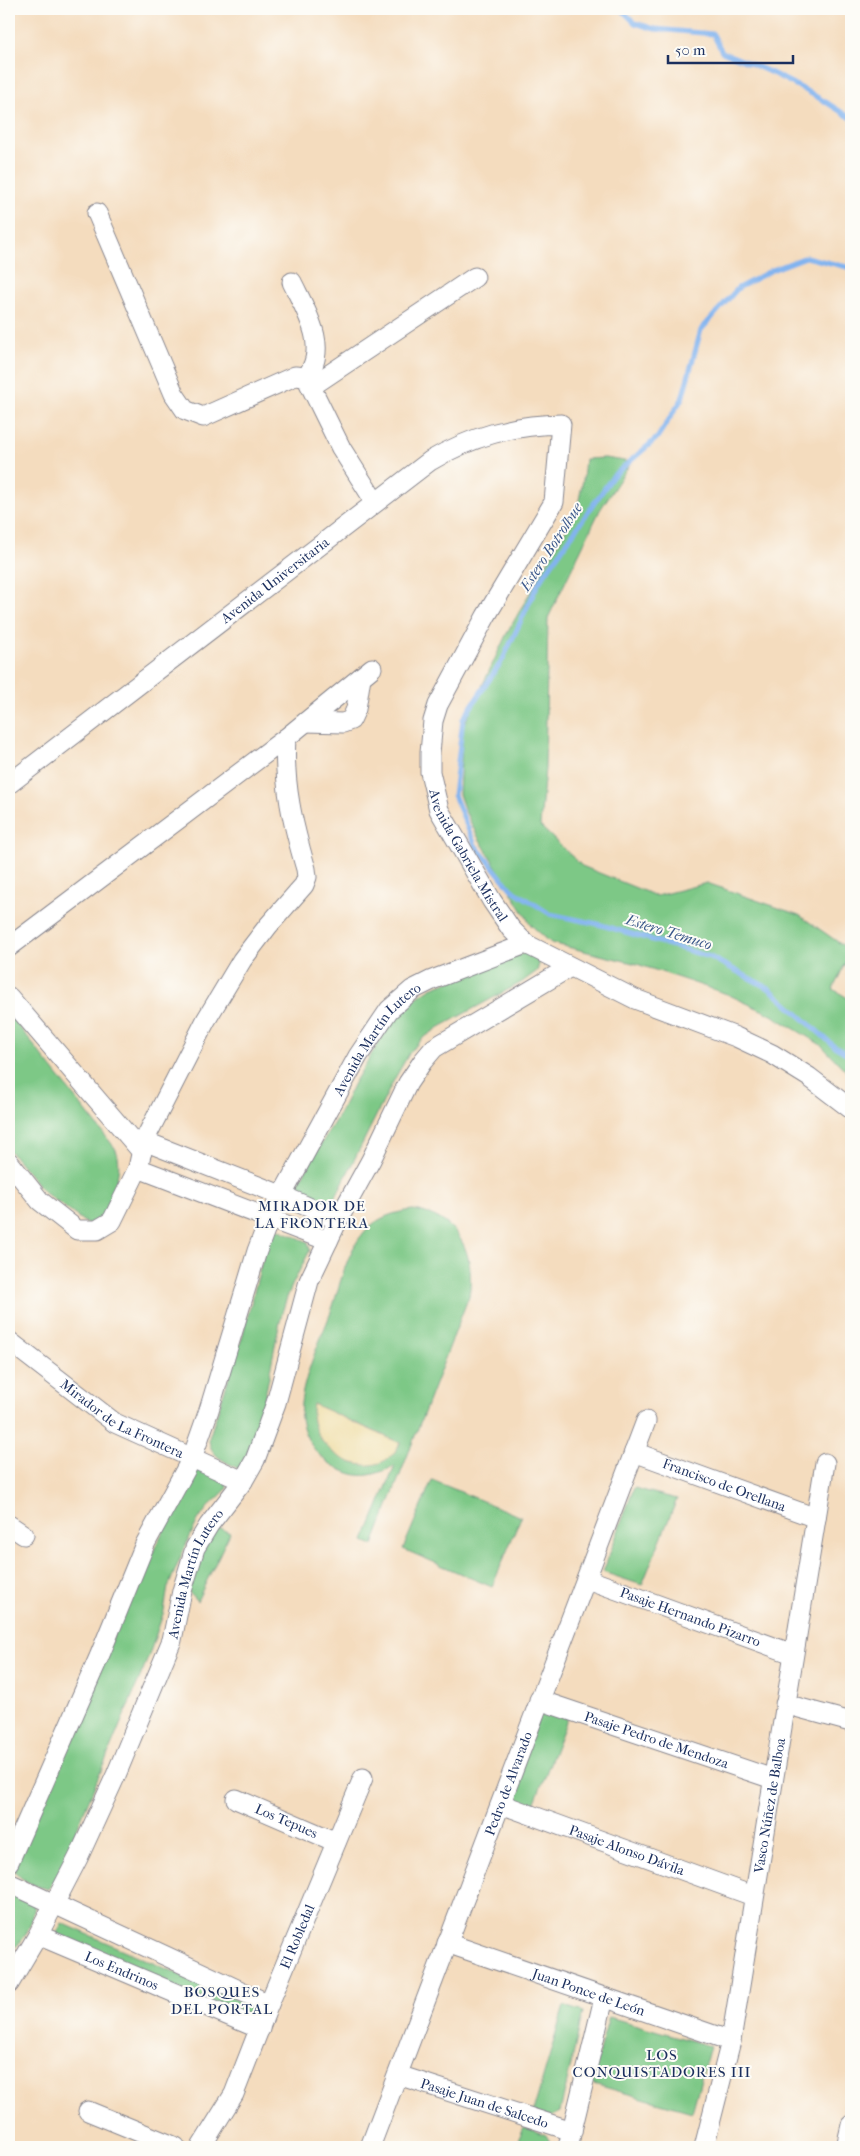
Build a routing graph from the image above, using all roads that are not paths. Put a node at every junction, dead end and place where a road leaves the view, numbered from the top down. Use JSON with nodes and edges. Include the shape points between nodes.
{"nodes":[{"id":1,"x":97,"y":214,"type":"dead end"},
{"id":2,"x":475,"y":277,"type":"dead end"},
{"id":3,"x":292,"y":282,"type":"dead end"},
{"id":4,"x":309,"y":382,"type":"junction"},
{"id":5,"x":561,"y":424,"type":"joint"},
{"id":6,"x":375,"y":502,"type":"junction"},
{"id":7,"x":306,"y":722,"type":"junction"},
{"id":8,"x":286,"y":738,"type":"junction"},
{"id":9,"x":9,"y":784,"type":"edge"},
{"id":10,"x":526,"y":944,"type":"junction"},
{"id":11,"x":9,"y":947,"type":"edge"},
{"id":12,"x":570,"y":967,"type":"junction"},
{"id":13,"x":9,"y":997,"type":"edge"},
{"id":14,"x":851,"y":1109,"type":"edge"},
{"id":15,"x":141,"y":1154,"type":"junction"},
{"id":16,"x":9,"y":1162,"type":"edge"},
{"id":17,"x":281,"y":1195,"type":"junction"},
{"id":18,"x":270,"y":1217,"type":"junction"},
{"id":19,"x":338,"y":1220,"type":"junction"},
{"id":20,"x":328,"y":1241,"type":"junction"},
{"id":21,"x":9,"y":1342,"type":"edge"},
{"id":22,"x":646,"y":1421,"type":"dead end"},
{"id":23,"x":634,"y":1452,"type":"junction"},
{"id":24,"x":192,"y":1458,"type":"junction"},
{"id":25,"x":825,"y":1463,"type":"dead end"},
{"id":26,"x":243,"y":1481,"type":"junction"},
{"id":27,"x":816,"y":1518,"type":"junction"},
{"id":28,"x":587,"y":1579,"type":"junction"},
{"id":29,"x":793,"y":1654,"type":"junction"},
{"id":30,"x":539,"y":1700,"type":"junction"},
{"id":31,"x":785,"y":1704,"type":"junction"},
{"id":32,"x":851,"y":1722,"type":"edge"},
{"id":33,"x":364,"y":1778,"type":"dead end"},
{"id":34,"x":773,"y":1779,"type":"junction"},
{"id":35,"x":236,"y":1799,"type":"dead end"},
{"id":36,"x":500,"y":1804,"type":"junction"},
{"id":37,"x":336,"y":1842,"type":"junction"},
{"id":38,"x":9,"y":1862,"type":"edge"},
{"id":39,"x":9,"y":1883,"type":"edge"},
{"id":40,"x":753,"y":1896,"type":"junction"},
{"id":41,"x":54,"y":1905,"type":"junction"},
{"id":42,"x":38,"y":1935,"type":"junction"},
{"id":43,"x":447,"y":1943,"type":"junction"},
{"id":44,"x":14,"y":1964,"type":"edge"},
{"id":45,"x":9,"y":1984,"type":"edge"},
{"id":46,"x":604,"y":1998,"type":"junction"},
{"id":47,"x":269,"y":2004,"type":"junction"},
{"id":48,"x":260,"y":2029,"type":"junction"},
{"id":49,"x":731,"y":2040,"type":"junction"},
{"id":50,"x":398,"y":2075,"type":"junction"},
{"id":51,"x":88,"y":2111,"type":"dead end"},
{"id":52,"x":851,"y":2125,"type":"edge"},
{"id":53,"x":570,"y":2139,"type":"edge"},
{"id":54,"x":176,"y":2147,"type":"edge"},
{"id":55,"x":201,"y":2147,"type":"edge"},
{"id":56,"x":370,"y":2147,"type":"edge"},
{"id":57,"x":704,"y":2147,"type":"edge"},
{"id":58,"x":846,"y":2147,"type":"edge"}],
"edges":[{"from":1,"to":4,"type":"street","via":[[174,394],[185,410],[203,417],[295,376]]},
{"from":2,"to":4,"type":"street"},
{"from":3,"to":4,"type":"street","via":[[311,322],[317,350]]},
{"from":4,"to":6,"type":"street","via":[[341,448]]},
{"from":5,"to":6,"type":"street","name":"Avenida Universitaria","via":[[514,428],[470,440],[430,461]]},
{"from":5,"to":10,"type":"street","name":"Avenida Gabriela Mistral","via":[[554,502],[442,696],[433,721],[430,753],[430,772],[439,810],[492,902]]},
{"from":6,"to":9,"type":"street","name":"Avenida Universitaria"},
{"from":7,"to":7,"type":"street","via":[[366,673],[351,720],[343,723]]},
{"from":7,"to":8,"type":"street"},
{"from":8,"to":11,"type":"street"},
{"from":8,"to":15,"type":"street","via":[[284,765],[288,800],[307,877],[304,885],[242,960],[206,1020]]},
{"from":10,"to":12,"type":"street","name":"Avenida Gabriela Mistral"},
{"from":10,"to":17,"type":"street","name":"Avenida Martín Lutero","via":[[432,980],[412,990],[389,1010],[358,1056]]},
{"from":12,"to":14,"type":"street","name":"Avenida Gabriela Mistral","via":[[635,1000],[736,1037],[772,1054]]},
{"from":12,"to":19,"type":"street","name":"Avenida Martín Lutero","via":[[428,1054],[408,1083]]},
{"from":13,"to":15,"type":"street"},
{"from":15,"to":16,"type":"street","via":[[112,1222],[87,1231],[77,1230],[40,1200]]},
{"from":15,"to":17,"type":"street"},
{"from":15,"to":18,"type":"street"},
{"from":17,"to":18,"type":"street","name":"Avenida Martín Lutero"},
{"from":17,"to":19,"type":"street"},
{"from":18,"to":20,"type":"street"},
{"from":18,"to":24,"type":"street","name":"Avenida Martín Lutero"},
{"from":19,"to":20,"type":"street","name":"Avenida Martín Lutero"},
{"from":20,"to":26,"type":"street","name":"Avenida Martín Lutero","via":[[309,1281],[276,1403]]},
{"from":21,"to":24,"type":"street","name":"Mirador de La Frontera","via":[[115,1423]]},
{"from":22,"to":23,"type":"street","name":"Pedro de Alvarado"},
{"from":23,"to":27,"type":"street","name":"Francisco de Orellana"},
{"from":23,"to":28,"type":"street","name":"Pedro de Alvarado"},
{"from":24,"to":26,"type":"street","name":"Mirador de La Frontera"},
{"from":24,"to":38,"type":"street","name":"Avenida Martín Lutero","via":[[145,1544]]},
{"from":25,"to":27,"type":"street","name":"Vasco Núñez de Balboa"},
{"from":26,"to":41,"type":"street","name":"Avenida Martín Lutero","via":[[195,1548],[166,1656],[116,1775]]},
{"from":27,"to":29,"type":"street","name":"Vasco Núñez de Balboa"},
{"from":28,"to":29,"type":"street","name":"Pasaje Hernando Pizarro"},
{"from":28,"to":30,"type":"street","name":"Pedro de Alvarado"},
{"from":29,"to":31,"type":"street","name":"Vasco Núñez de Balboa"},
{"from":30,"to":34,"type":"street","name":"Pasaje Pedro de Mendoza"},
{"from":30,"to":36,"type":"street","name":"Pedro de Alvarado"},
{"from":31,"to":32,"type":"street"},
{"from":31,"to":34,"type":"street","name":"Vasco Núñez de Balboa"},
{"from":33,"to":37,"type":"street","name":"El Robledal"},
{"from":34,"to":40,"type":"street","name":"Vasco Núñez de Balboa"},
{"from":35,"to":37,"type":"street","name":"Los Tepues"},
{"from":36,"to":40,"type":"street","name":"Pasaje Alonso Dávila"},
{"from":36,"to":43,"type":"street","name":"Pedro de Alvarado"},
{"from":37,"to":47,"type":"street","name":"El Robledal"},
{"from":39,"to":41,"type":"street"},
{"from":40,"to":49,"type":"street","name":"Vasco Núñez de Balboa"},
{"from":41,"to":42,"type":"street","name":"Avenida Martín Lutero"},
{"from":41,"to":47,"type":"street"},
{"from":42,"to":44,"type":"street","name":"Avenida Martín Lutero"},
{"from":42,"to":48,"type":"street","name":"Los Endrinos"},
{"from":43,"to":46,"type":"street","name":"Juan Ponce de León"},
{"from":43,"to":50,"type":"street","name":"Pedro de Alvarado"},
{"from":44,"to":45,"type":"street","name":"Avenida Martín Lutero"},
{"from":46,"to":49,"type":"street","name":"Juan Ponce de León"},
{"from":46,"to":53,"type":"street"},
{"from":47,"to":48,"type":"street","name":"El Robledal"},
{"from":48,"to":55,"type":"street","name":"El Robledal","via":[[234,2094]]},
{"from":49,"to":57,"type":"street","name":"Vasco Núñez de Balboa"},
{"from":50,"to":53,"type":"street","name":"Pasaje Juan de Salcedo"},
{"from":50,"to":56,"type":"street","name":"Pedro de Alvarado"},
{"from":51,"to":54,"type":"street"},
{"from":52,"to":58,"type":"street"}]}
